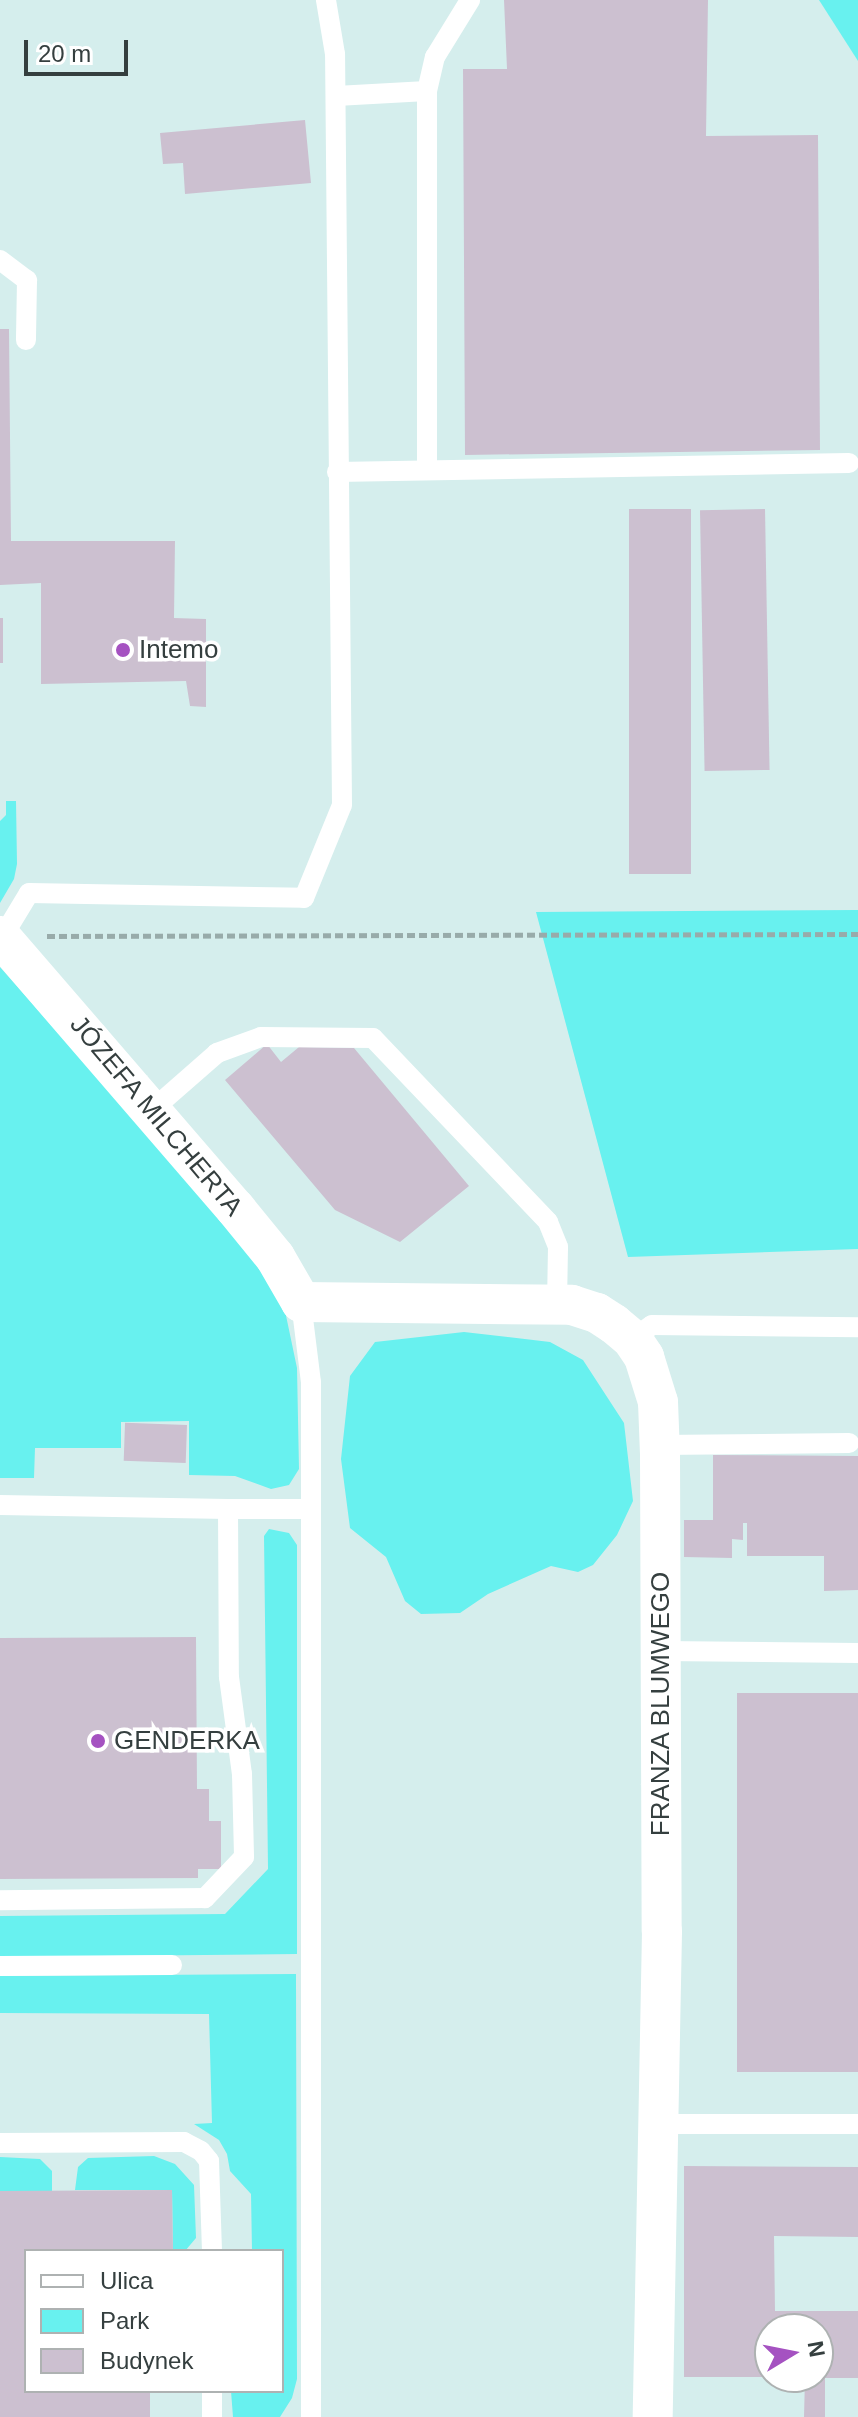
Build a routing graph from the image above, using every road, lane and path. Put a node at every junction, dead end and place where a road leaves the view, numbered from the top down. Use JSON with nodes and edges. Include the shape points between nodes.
{"nodes":[{"id":1,"x":326,"y":0,"type":"edge"},
{"id":2,"x":470,"y":0,"type":"edge"},
{"id":3,"x":427,"y":91,"type":"junction"},
{"id":4,"x":336,"y":96,"type":"junction"},
{"id":5,"x":0,"y":260,"type":"edge"},
{"id":6,"x":26,"y":340,"type":"dead end"},
{"id":7,"x":849,"y":463,"type":"dead end"},
{"id":8,"x":427,"y":470,"type":"junction"},
{"id":9,"x":337,"y":472,"type":"junction"},
{"id":10,"x":858,"y":934,"type":"edge"},
{"id":11,"x":2,"y":936,"type":"edge"},
{"id":12,"x":152,"y":1110,"type":"junction"},
{"id":13,"x":301,"y":1302,"type":"junction"},
{"id":14,"x":557,"y":1304,"type":"junction"},
{"id":15,"x":858,"y":1327,"type":"edge"},
{"id":16,"x":632,"y":1339,"type":"junction"},
{"id":17,"x":849,"y":1443,"type":"dead end"},
{"id":18,"x":659,"y":1445,"type":"junction"},
{"id":19,"x":0,"y":1505,"type":"edge"},
{"id":20,"x":228,"y":1509,"type":"junction"},
{"id":21,"x":311,"y":1509,"type":"junction"},
{"id":22,"x":661,"y":1651,"type":"junction"},
{"id":23,"x":858,"y":1653,"type":"edge"},
{"id":24,"x":0,"y":1900,"type":"edge"},
{"id":25,"x":172,"y":1965,"type":"dead end"},
{"id":26,"x":0,"y":1966,"type":"edge"},
{"id":27,"x":658,"y":2124,"type":"junction"},
{"id":28,"x":858,"y":2124,"type":"edge"},
{"id":29,"x":0,"y":2143,"type":"edge"},
{"id":30,"x":212,"y":2249,"type":"edge"},
{"id":31,"x":212,"y":2393,"type":"edge"},
{"id":32,"x":212,"y":2417,"type":"edge"},
{"id":33,"x":311,"y":2417,"type":"edge"},
{"id":34,"x":653,"y":2417,"type":"edge"}],
"edges":[{"from":1,"to":4,"type":"lane"},
{"from":2,"to":3,"type":"lane","via":[[435,57]]},
{"from":3,"to":4,"type":"lane"},
{"from":3,"to":8,"type":"lane"},
{"from":4,"to":9,"type":"lane"},
{"from":5,"to":6,"type":"lane","via":[[27,280]]},
{"from":7,"to":8,"type":"lane"},
{"from":8,"to":9,"type":"lane"},
{"from":9,"to":11,"type":"lane","via":[[342,805],[304,898],[29,893]]},
{"from":10,"to":11,"type":"path"},
{"from":11,"to":12,"type":"street","name":"JÓZEFA MILCHERTA"},
{"from":12,"to":13,"type":"street","name":"JÓZEFA MILCHERTA","via":[[275,1257]]},
{"from":12,"to":14,"type":"lane","via":[[217,1053],[261,1037],[373,1038],[548,1222],[558,1247]]},
{"from":13,"to":14,"type":"street","name":"FRANZA BLUMWEGO"},
{"from":13,"to":21,"type":"lane","via":[[311,1382]]},
{"from":14,"to":16,"type":"street","name":"FRANZA BLUMWEGO","via":[[597,1313]]},
{"from":15,"to":16,"type":"lane","via":[[652,1325]]},
{"from":16,"to":18,"type":"street","name":"FRANZA BLUMWEGO","via":[[652,1375]]},
{"from":17,"to":18,"type":"lane"},
{"from":18,"to":22,"type":"street","name":"FRANZA BLUMWEGO"},
{"from":19,"to":20,"type":"lane"},
{"from":20,"to":21,"type":"lane"},
{"from":20,"to":24,"type":"lane","via":[[229,1677],[242,1774],[244,1857],[205,1898]]},
{"from":21,"to":33,"type":"lane"},
{"from":22,"to":23,"type":"lane"},
{"from":22,"to":27,"type":"street","name":"FRANZA BLUMWEGO"},
{"from":25,"to":26,"type":"lane"},
{"from":27,"to":28,"type":"lane"},
{"from":27,"to":34,"type":"street","name":"FRANZA BLUMWEGO"},
{"from":29,"to":30,"type":"lane","via":[[192,2146],[209,2161]]},
{"from":31,"to":32,"type":"lane"}]}
